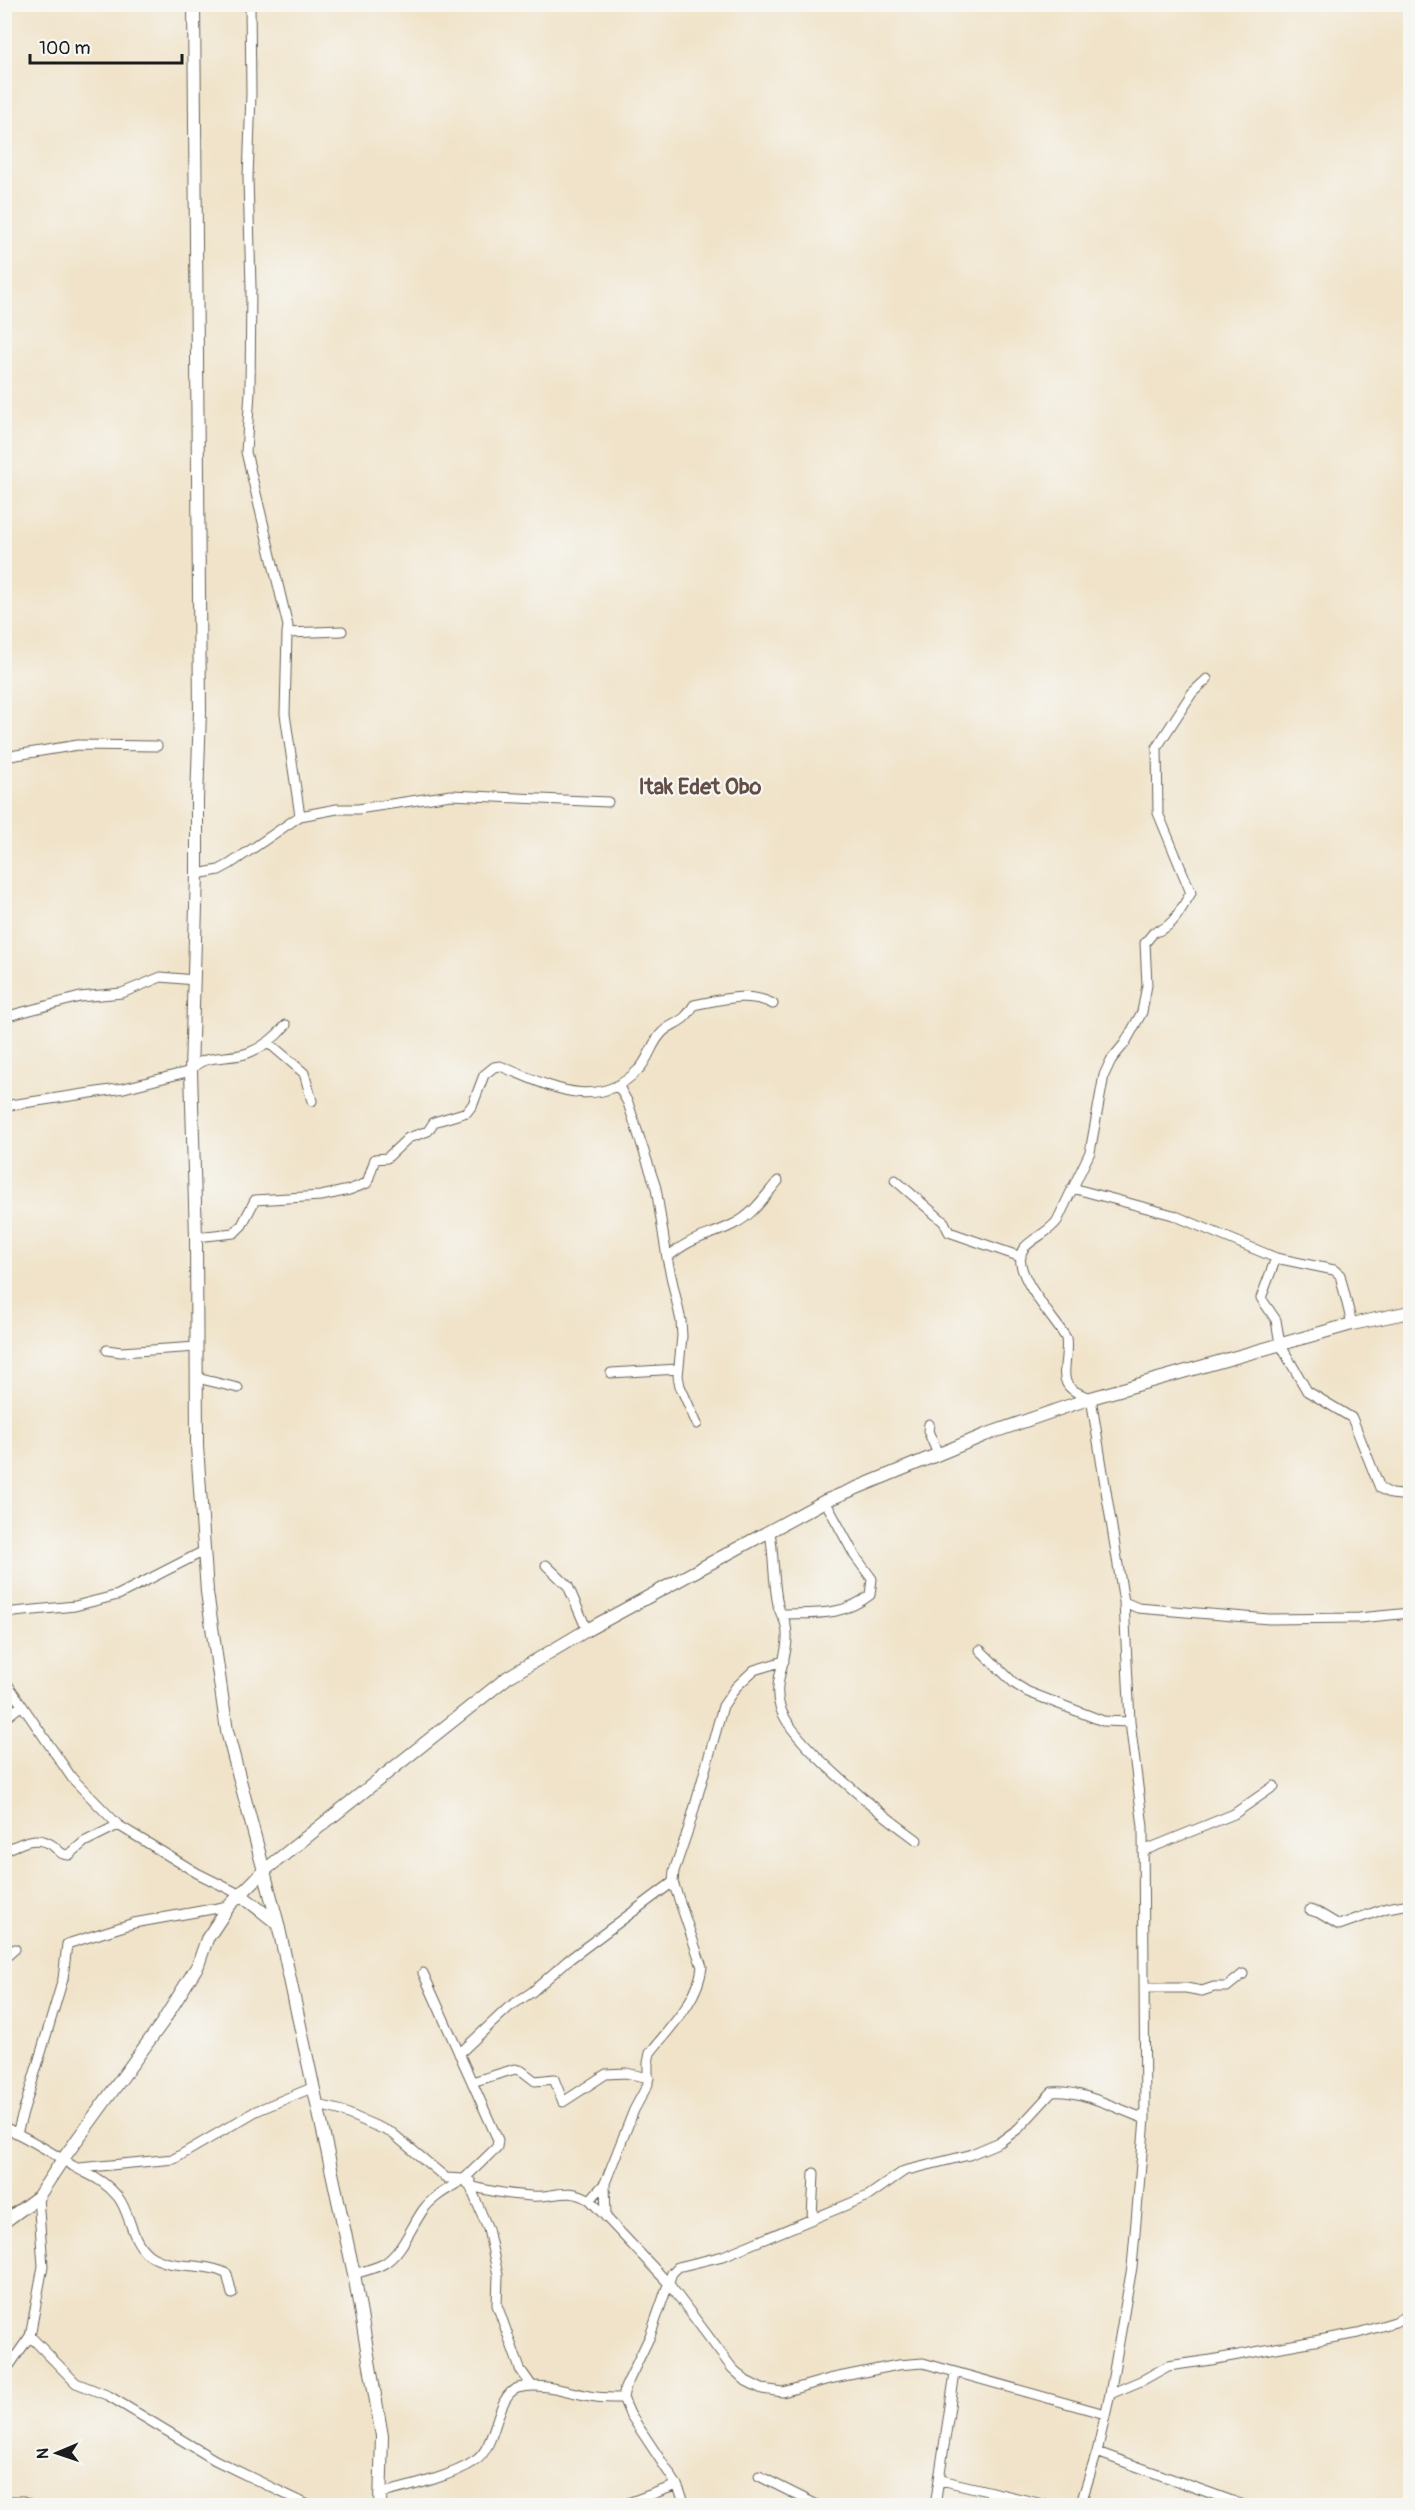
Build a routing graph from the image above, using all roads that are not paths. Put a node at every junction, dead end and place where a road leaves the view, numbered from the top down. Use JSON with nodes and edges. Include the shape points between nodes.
{"nodes":[{"id":1,"x":194,"y":4,"type":"edge"},
{"id":2,"x":250,"y":4,"type":"edge"},
{"id":3,"x":342,"y":631,"type":"dead end"},
{"id":4,"x":287,"y":633,"type":"junction"},
{"id":5,"x":1207,"y":680,"type":"dead end"},
{"id":6,"x":157,"y":746,"type":"dead end"},
{"id":7,"x":4,"y":758,"type":"edge"},
{"id":8,"x":608,"y":802,"type":"dead end"},
{"id":9,"x":300,"y":816,"type":"junction"},
{"id":10,"x":197,"y":874,"type":"junction"},
{"id":11,"x":194,"y":980,"type":"junction"},
{"id":12,"x":772,"y":1004,"type":"dead end"},
{"id":13,"x":4,"y":1017,"type":"edge"},
{"id":14,"x":286,"y":1025,"type":"dead end"},
{"id":15,"x":269,"y":1042,"type":"junction"},
{"id":16,"x":191,"y":1071,"type":"junction"},
{"id":17,"x":618,"y":1085,"type":"junction"},
{"id":18,"x":312,"y":1101,"type":"dead end"},
{"id":19,"x":4,"y":1106,"type":"edge"},
{"id":20,"x":778,"y":1180,"type":"dead end"},
{"id":21,"x":895,"y":1180,"type":"dead end"},
{"id":22,"x":1072,"y":1188,"type":"junction"},
{"id":23,"x":196,"y":1237,"type":"junction"},
{"id":24,"x":1021,"y":1257,"type":"junction"},
{"id":25,"x":667,"y":1258,"type":"junction"},
{"id":26,"x":1276,"y":1258,"type":"junction"},
{"id":27,"x":1410,"y":1312,"type":"edge"},
{"id":28,"x":1352,"y":1324,"type":"junction"},
{"id":29,"x":1280,"y":1344,"type":"junction"},
{"id":30,"x":196,"y":1347,"type":"junction"},
{"id":31,"x":107,"y":1350,"type":"dead end"},
{"id":32,"x":678,"y":1369,"type":"junction"},
{"id":33,"x":611,"y":1373,"type":"dead end"},
{"id":34,"x":197,"y":1378,"type":"junction"},
{"id":35,"x":238,"y":1388,"type":"dead end"},
{"id":36,"x":1091,"y":1398,"type":"junction"},
{"id":37,"x":697,"y":1424,"type":"dead end"},
{"id":38,"x":929,"y":1424,"type":"dead end"},
{"id":39,"x":938,"y":1454,"type":"junction"},
{"id":40,"x":1410,"y":1496,"type":"edge"},
{"id":41,"x":825,"y":1501,"type":"junction"},
{"id":42,"x":770,"y":1532,"type":"junction"},
{"id":43,"x":204,"y":1551,"type":"junction"},
{"id":44,"x":546,"y":1564,"type":"dead end"},
{"id":45,"x":1124,"y":1602,"type":"junction"},
{"id":46,"x":4,"y":1613,"type":"edge"},
{"id":47,"x":1410,"y":1613,"type":"edge"},
{"id":48,"x":781,"y":1614,"type":"junction"},
{"id":49,"x":587,"y":1630,"type":"junction"},
{"id":50,"x":980,"y":1650,"type":"dead end"},
{"id":51,"x":784,"y":1661,"type":"junction"},
{"id":52,"x":4,"y":1678,"type":"edge"},
{"id":53,"x":22,"y":1705,"type":"junction"},
{"id":54,"x":4,"y":1719,"type":"edge"},
{"id":55,"x":1130,"y":1722,"type":"junction"},
{"id":56,"x":1274,"y":1786,"type":"dead end"},
{"id":57,"x":118,"y":1825,"type":"junction"},
{"id":58,"x":917,"y":1840,"type":"dead end"},
{"id":59,"x":4,"y":1851,"type":"edge"},
{"id":60,"x":1143,"y":1851,"type":"junction"},
{"id":61,"x":265,"y":1870,"type":"junction"},
{"id":62,"x":673,"y":1882,"type":"junction"},
{"id":63,"x":241,"y":1895,"type":"junction"},
{"id":64,"x":1410,"y":1904,"type":"edge"},
{"id":65,"x":229,"y":1906,"type":"junction"},
{"id":66,"x":1310,"y":1910,"type":"dead end"},
{"id":67,"x":278,"y":1924,"type":"junction"},
{"id":68,"x":15,"y":1949,"type":"dead end"},
{"id":69,"x":4,"y":1959,"type":"edge"},
{"id":70,"x":423,"y":1973,"type":"dead end"},
{"id":71,"x":1243,"y":1974,"type":"dead end"},
{"id":72,"x":1144,"y":1988,"type":"junction"},
{"id":73,"x":459,"y":2054,"type":"junction"},
{"id":74,"x":649,"y":2078,"type":"junction"},
{"id":75,"x":472,"y":2082,"type":"junction"},
{"id":76,"x":314,"y":2087,"type":"junction"},
{"id":77,"x":318,"y":2105,"type":"junction"},
{"id":78,"x":1145,"y":2119,"type":"junction"},
{"id":79,"x":4,"y":2127,"type":"edge"},
{"id":80,"x":17,"y":2133,"type":"junction"},
{"id":81,"x":63,"y":2159,"type":"junction"},
{"id":82,"x":76,"y":2168,"type":"junction"},
{"id":83,"x":814,"y":2173,"type":"dead end"},
{"id":84,"x":467,"y":2183,"type":"junction"},
{"id":85,"x":605,"y":2183,"type":"junction"},
{"id":86,"x":38,"y":2197,"type":"junction"},
{"id":87,"x":590,"y":2200,"type":"junction"},
{"id":88,"x":606,"y":2217,"type":"junction"},
{"id":89,"x":812,"y":2219,"type":"junction"},
{"id":90,"x":4,"y":2222,"type":"edge"},
{"id":91,"x":354,"y":2274,"type":"junction"},
{"id":92,"x":669,"y":2284,"type":"junction"},
{"id":93,"x":232,"y":2294,"type":"dead end"},
{"id":94,"x":1410,"y":2314,"type":"edge"},
{"id":95,"x":30,"y":2336,"type":"junction"},
{"id":96,"x":4,"y":2373,"type":"edge"},
{"id":97,"x":955,"y":2373,"type":"junction"},
{"id":98,"x":528,"y":2382,"type":"junction"},
{"id":99,"x":1110,"y":2394,"type":"junction"},
{"id":100,"x":623,"y":2398,"type":"junction"},
{"id":101,"x":1105,"y":2414,"type":"junction"},
{"id":102,"x":1097,"y":2452,"type":"junction"},
{"id":103,"x":759,"y":2476,"type":"dead end"},
{"id":104,"x":941,"y":2480,"type":"junction"},
{"id":105,"x":677,"y":2485,"type":"junction"},
{"id":106,"x":380,"y":2500,"type":"edge"},
{"id":107,"x":4,"y":2501,"type":"edge"},
{"id":108,"x":36,"y":2505,"type":"edge"},
{"id":109,"x":310,"y":2505,"type":"edge"},
{"id":110,"x":620,"y":2505,"type":"edge"},
{"id":111,"x":686,"y":2505,"type":"edge"},
{"id":112,"x":819,"y":2505,"type":"edge"},
{"id":113,"x":935,"y":2505,"type":"edge"},
{"id":114,"x":1051,"y":2505,"type":"edge"},
{"id":115,"x":1080,"y":2505,"type":"edge"},
{"id":116,"x":1246,"y":2505,"type":"edge"}],
"edges":[{"from":1,"to":10,"type":"street","via":[[200,711]]},
{"from":2,"to":4,"type":"street","via":[[251,287],[246,452]]},
{"from":3,"to":4,"type":"street"},
{"from":4,"to":9,"type":"street","via":[[285,714]]},
{"from":5,"to":22,"type":"street","via":[[1192,693],[1157,747],[1158,813],[1191,893],[1172,923],[1163,931],[1154,932],[1144,943],[1147,976],[1142,1012],[1104,1075],[1090,1152]]},
{"from":6,"to":7,"type":"street","via":[[78,745]]},
{"from":8,"to":9,"type":"street","via":[[450,795]]},
{"from":9,"to":10,"type":"street","via":[[230,864]]},
{"from":10,"to":11,"type":"street"},
{"from":11,"to":13,"type":"street","via":[[161,977],[122,993],[80,997]]},
{"from":11,"to":16,"type":"street"},
{"from":12,"to":17,"type":"street","via":[[748,996],[694,1005],[686,1017],[658,1036],[640,1069]]},
{"from":14,"to":15,"type":"street"},
{"from":15,"to":16,"type":"street","via":[[246,1054],[201,1060]]},
{"from":15,"to":18,"type":"street","via":[[304,1073]]},
{"from":16,"to":19,"type":"street","via":[[124,1088]]},
{"from":16,"to":23,"type":"street"},
{"from":17,"to":23,"type":"street","via":[[583,1094],[495,1067],[484,1075],[467,1112],[435,1122],[425,1134],[408,1138],[387,1158],[375,1159],[367,1183],[331,1195],[255,1200],[234,1233]]},
{"from":17,"to":25,"type":"street","via":[[628,1103],[656,1188]]},
{"from":20,"to":25,"type":"street","via":[[746,1217],[695,1238]]},
{"from":21,"to":24,"type":"street","via":[[944,1222],[949,1232]]},
{"from":22,"to":24,"type":"street","via":[[1057,1221],[1023,1249]]},
{"from":22,"to":26,"type":"street","via":[[1173,1215]]},
{"from":23,"to":30,"type":"street"},
{"from":24,"to":36,"type":"street","via":[[1025,1275],[1066,1338],[1066,1384]]},
{"from":25,"to":32,"type":"street","via":[[682,1328]]},
{"from":26,"to":28,"type":"street","via":[[1334,1270],[1340,1275]]},
{"from":26,"to":29,"type":"street","via":[[1261,1298],[1276,1320]]},
{"from":27,"to":28,"type":"street"},
{"from":28,"to":29,"type":"street"},
{"from":29,"to":36,"type":"street"},
{"from":29,"to":40,"type":"street","via":[[1307,1391],[1352,1418],[1380,1488]]},
{"from":30,"to":31,"type":"street"},
{"from":30,"to":34,"type":"street"},
{"from":32,"to":33,"type":"street"},
{"from":32,"to":37,"type":"street","via":[[680,1386]]},
{"from":34,"to":35,"type":"street"},
{"from":34,"to":43,"type":"street"},
{"from":36,"to":39,"type":"street"},
{"from":36,"to":45,"type":"street"},
{"from":38,"to":39,"type":"street"},
{"from":39,"to":41,"type":"street"},
{"from":41,"to":42,"type":"street"},
{"from":41,"to":48,"type":"street","via":[[855,1557],[872,1579],[870,1595],[842,1612]]},
{"from":42,"to":48,"type":"street"},
{"from":42,"to":49,"type":"street"},
{"from":43,"to":46,"type":"street","via":[[118,1595],[75,1605]]},
{"from":43,"to":61,"type":"street","via":[[227,1731]]},
{"from":44,"to":49,"type":"street","via":[[568,1586]]},
{"from":45,"to":47,"type":"street","via":[[1138,1608],[1269,1619]]},
{"from":45,"to":55,"type":"street"},
{"from":48,"to":51,"type":"street","via":[[786,1626]]},
{"from":49,"to":61,"type":"street","via":[[508,1677]]},
{"from":50,"to":55,"type":"street","via":[[1028,1692],[1103,1721]]},
{"from":51,"to":58,"type":"street","via":[[777,1693],[784,1720],[810,1750],[881,1814]]},
{"from":51,"to":62,"type":"street","via":[[754,1670],[723,1706]]},
{"from":52,"to":53,"type":"street"},
{"from":53,"to":54,"type":"street"},
{"from":53,"to":57,"type":"street","via":[[72,1778]]},
{"from":55,"to":60,"type":"street"},
{"from":56,"to":60,"type":"street","via":[[1234,1814]]},
{"from":57,"to":59,"type":"street","via":[[84,1842],[69,1855],[40,1840]]},
{"from":57,"to":63,"type":"street","via":[[197,1874]]},
{"from":60,"to":72,"type":"street"},
{"from":61,"to":63,"type":"street"},
{"from":61,"to":67,"type":"street"},
{"from":62,"to":73,"type":"street","via":[[509,2007]]},
{"from":62,"to":74,"type":"street","via":[[702,1967],[692,1999],[650,2053]]},
{"from":63,"to":65,"type":"street"},
{"from":63,"to":67,"type":"street"},
{"from":64,"to":66,"type":"street","via":[[1339,1925]]},
{"from":65,"to":80,"type":"street","via":[[134,1923],[67,1944],[63,1978]]},
{"from":65,"to":81,"type":"street","via":[[162,2023]]},
{"from":67,"to":76,"type":"street"},
{"from":68,"to":69,"type":"street"},
{"from":70,"to":73,"type":"street"},
{"from":71,"to":72,"type":"street","via":[[1227,1986],[1202,1991]]},
{"from":72,"to":78,"type":"street"},
{"from":73,"to":75,"type":"street"},
{"from":74,"to":75,"type":"street","via":[[606,2074],[563,2102],[554,2079],[535,2081],[515,2069]]},
{"from":74,"to":85,"type":"street"},
{"from":75,"to":84,"type":"street","via":[[498,2144],[474,2169]]},
{"from":76,"to":77,"type":"street"},
{"from":76,"to":82,"type":"street","via":[[256,2111],[174,2159]]},
{"from":77,"to":84,"type":"street","via":[[392,2133],[446,2178]]},
{"from":77,"to":91,"type":"street"},
{"from":78,"to":89,"type":"street","via":[[1077,2095],[1052,2092],[1019,2128],[1000,2142],[969,2155],[904,2171],[868,2196]]},
{"from":78,"to":99,"type":"street","via":[[1132,2267]]},
{"from":79,"to":80,"type":"street"},
{"from":80,"to":81,"type":"street"},
{"from":81,"to":82,"type":"street"},
{"from":81,"to":86,"type":"street"},
{"from":82,"to":93,"type":"street","via":[[98,2177],[116,2195],[146,2253],[190,2267],[221,2270],[227,2274]]},
{"from":83,"to":89,"type":"street"},
{"from":84,"to":87,"type":"street","via":[[529,2196],[567,2192]]},
{"from":84,"to":91,"type":"street","via":[[433,2199],[384,2264]]},
{"from":84,"to":98,"type":"street","via":[[488,2229],[498,2276],[497,2305]]},
{"from":85,"to":87,"type":"street"},
{"from":85,"to":88,"type":"street"},
{"from":86,"to":90,"type":"street"},
{"from":86,"to":95,"type":"street","via":[[44,2266]]},
{"from":87,"to":88,"type":"street"},
{"from":88,"to":92,"type":"street"},
{"from":89,"to":92,"type":"street","via":[[723,2256],[678,2267]]},
{"from":91,"to":106,"type":"street","via":[[382,2436]]},
{"from":92,"to":97,"type":"street","via":[[732,2368],[762,2389],[783,2392],[829,2379],[922,2363]]},
{"from":92,"to":100,"type":"street"},
{"from":94,"to":99,"type":"street","via":[[1358,2333],[1168,2366]]},
{"from":95,"to":96,"type":"street"},
{"from":95,"to":109,"type":"street","via":[[76,2383],[109,2396],[215,2460]]},
{"from":97,"to":101,"type":"street"},
{"from":97,"to":104,"type":"street"},
{"from":98,"to":100,"type":"street","via":[[598,2397]]},
{"from":98,"to":106,"type":"street","via":[[504,2401],[491,2440],[475,2461]]},
{"from":99,"to":101,"type":"street"},
{"from":100,"to":105,"type":"street"},
{"from":101,"to":102,"type":"street"},
{"from":102,"to":115,"type":"street"},
{"from":102,"to":116,"type":"street"},
{"from":103,"to":112,"type":"street"},
{"from":104,"to":113,"type":"street"},
{"from":104,"to":114,"type":"street"},
{"from":105,"to":110,"type":"street"},
{"from":105,"to":111,"type":"street"},
{"from":107,"to":108,"type":"street"}]}
